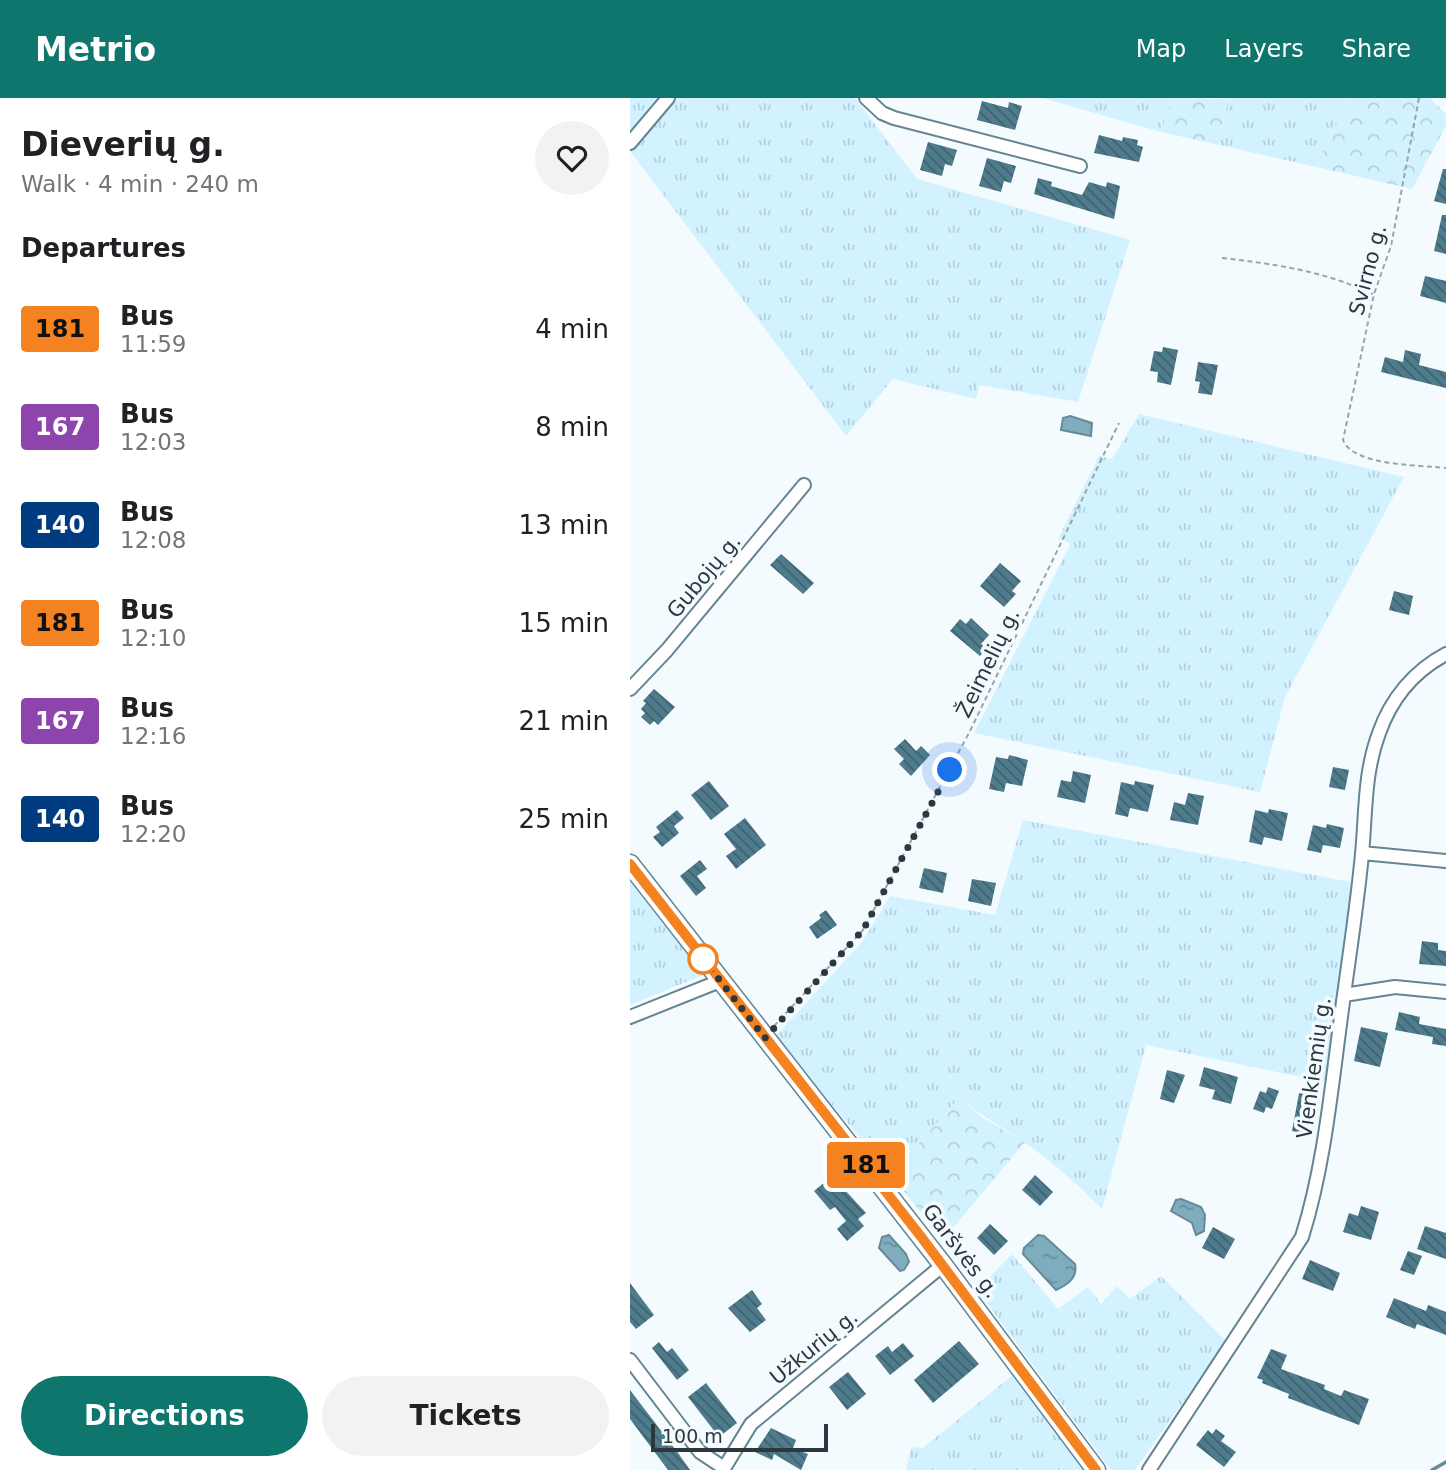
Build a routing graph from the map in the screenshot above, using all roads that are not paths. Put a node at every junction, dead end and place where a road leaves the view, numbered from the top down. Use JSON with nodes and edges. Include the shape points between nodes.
{"nodes":[{"id":1,"x":668,"y":98,"type":"edge"},
{"id":2,"x":866,"y":98,"type":"edge"},
{"id":3,"x":630,"y":143,"type":"edge"},
{"id":4,"x":1080,"y":166,"type":"dead end"},
{"id":5,"x":804,"y":485,"type":"dead end"},
{"id":6,"x":1446,"y":654,"type":"edge"},
{"id":7,"x":630,"y":689,"type":"edge"},
{"id":8,"x":1362,"y":853,"type":"junction"},
{"id":9,"x":1446,"y":861,"type":"edge"},
{"id":10,"x":630,"y":864,"type":"edge"},
{"id":11,"x":720,"y":981,"type":"junction"},
{"id":12,"x":1446,"y":992,"type":"edge"},
{"id":13,"x":1344,"y":995,"type":"junction"},
{"id":14,"x":630,"y":1017,"type":"edge"},
{"id":15,"x":943,"y":1265,"type":"junction"},
{"id":16,"x":630,"y":1360,"type":"edge"},
{"id":17,"x":723,"y":1469,"type":"edge"},
{"id":18,"x":1096,"y":1470,"type":"edge"},
{"id":19,"x":1149,"y":1470,"type":"edge"}],
"edges":[{"from":1,"to":3,"type":"street"},
{"from":2,"to":4,"type":"street","via":[[894,118]]},
{"from":5,"to":7,"type":"street","name":"Gubojų g."},
{"from":6,"to":8,"type":"street","name":"Vienkiemių g.","via":[[1419,671],[1395,698],[1379,731],[1366,776]]},
{"from":8,"to":9,"type":"street"},
{"from":8,"to":13,"type":"street","name":"Vienkiemių g."},
{"from":10,"to":11,"type":"main road","name":"Garšvės g."},
{"from":11,"to":14,"type":"street"},
{"from":11,"to":15,"type":"main road","name":"Garšvės g."},
{"from":12,"to":13,"type":"street","via":[[1395,987]]},
{"from":13,"to":19,"type":"street","name":"Vienkiemių g.","via":[[1313,1200],[1302,1237]]},
{"from":15,"to":17,"type":"street","name":"Užkurių g.","via":[[751,1424]]},
{"from":15,"to":18,"type":"main road","name":"Garšvės g."},
{"from":16,"to":17,"type":"street","via":[[700,1452]]}]}
